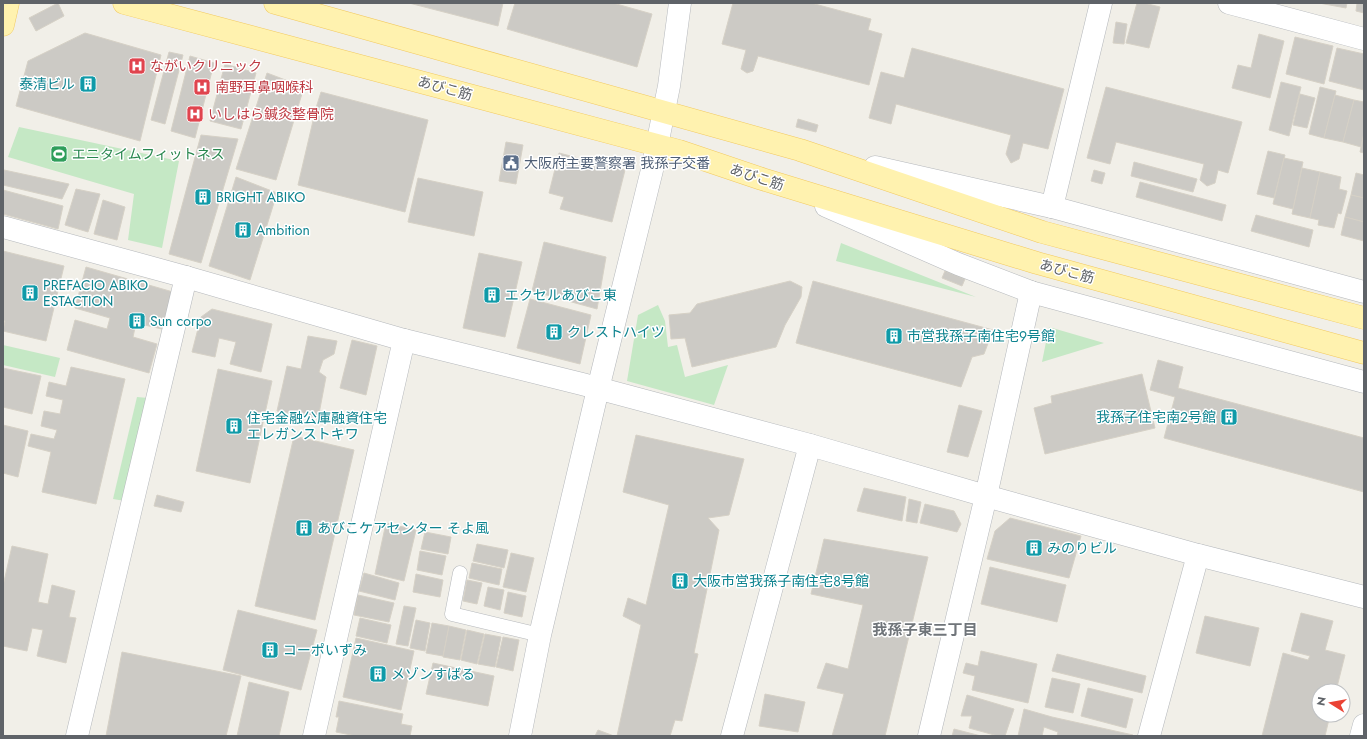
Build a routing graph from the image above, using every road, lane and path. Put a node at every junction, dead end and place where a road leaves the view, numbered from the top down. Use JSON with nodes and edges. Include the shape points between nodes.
{"nodes":[{"id":1,"x":8,"y":3,"type":"edge"},
{"id":2,"x":124,"y":3,"type":"edge"},
{"id":3,"x":275,"y":3,"type":"edge"},
{"id":4,"x":680,"y":3,"type":"edge"},
{"id":5,"x":1101,"y":3,"type":"edge"},
{"id":6,"x":1229,"y":3,"type":"edge"},
{"id":7,"x":3,"y":24,"type":"edge"},
{"id":8,"x":1364,"y":40,"type":"edge"},
{"id":9,"x":664,"y":112,"type":"junction"},
{"id":10,"x":657,"y":145,"type":"junction"},
{"id":11,"x":800,"y":150,"type":"junction"},
{"id":12,"x":762,"y":179,"type":"junction"},
{"id":13,"x":1052,"y":207,"type":"junction"},
{"id":14,"x":3,"y":227,"type":"edge"},
{"id":15,"x":186,"y":277,"type":"junction"},
{"id":16,"x":1031,"y":292,"type":"junction"},
{"id":17,"x":1364,"y":292,"type":"edge"},
{"id":18,"x":1364,"y":318,"type":"edge"},
{"id":19,"x":404,"y":340,"type":"junction"},
{"id":20,"x":1364,"y":353,"type":"edge"},
{"id":21,"x":1364,"y":382,"type":"edge"},
{"id":22,"x":598,"y":389,"type":"junction"},
{"id":23,"x":810,"y":444,"type":"junction"},
{"id":24,"x":986,"y":496,"type":"junction"},
{"id":25,"x":1198,"y":555,"type":"junction"},
{"id":26,"x":460,"y":573,"type":"dead end"},
{"id":27,"x":1364,"y":597,"type":"edge"},
{"id":28,"x":540,"y":635,"type":"junction"},
{"id":29,"x":1364,"y":725,"type":"edge"},
{"id":30,"x":77,"y":736,"type":"edge"},
{"id":31,"x":314,"y":736,"type":"edge"},
{"id":32,"x":520,"y":736,"type":"edge"},
{"id":33,"x":732,"y":736,"type":"edge"},
{"id":34,"x":929,"y":736,"type":"edge"},
{"id":35,"x":1148,"y":736,"type":"edge"},
{"id":36,"x":1361,"y":736,"type":"edge"}],
"edges":[{"from":1,"to":7,"type":"main road"},
{"from":2,"to":10,"type":"main road","name":"あびこ筋"},
{"from":3,"to":9,"type":"main road"},
{"from":4,"to":9,"type":"street"},
{"from":5,"to":13,"type":"street"},
{"from":6,"to":8,"type":"street"},
{"from":9,"to":10,"type":"street"},
{"from":9,"to":11,"type":"main road"},
{"from":10,"to":12,"type":"main road","name":"あびこ筋"},
{"from":10,"to":22,"type":"street"},
{"from":11,"to":13,"type":"street"},
{"from":11,"to":18,"type":"main road","via":[[1042,232]]},
{"from":12,"to":16,"type":"street","via":[[958,264]]},
{"from":12,"to":20,"type":"main road","name":"あびこ筋","via":[[1037,263]]},
{"from":13,"to":17,"type":"street"},
{"from":14,"to":15,"type":"street"},
{"from":15,"to":19,"type":"street"},
{"from":15,"to":30,"type":"street"},
{"from":16,"to":21,"type":"street"},
{"from":16,"to":24,"type":"street"},
{"from":19,"to":22,"type":"street"},
{"from":19,"to":31,"type":"street"},
{"from":22,"to":23,"type":"street"},
{"from":22,"to":28,"type":"street"},
{"from":23,"to":24,"type":"street"},
{"from":23,"to":33,"type":"street"},
{"from":24,"to":25,"type":"street"},
{"from":24,"to":34,"type":"street"},
{"from":25,"to":27,"type":"street"},
{"from":25,"to":35,"type":"street"},
{"from":26,"to":28,"type":"lane","via":[[452,614]]},
{"from":28,"to":32,"type":"street"},
{"from":29,"to":36,"type":"street"}]}
